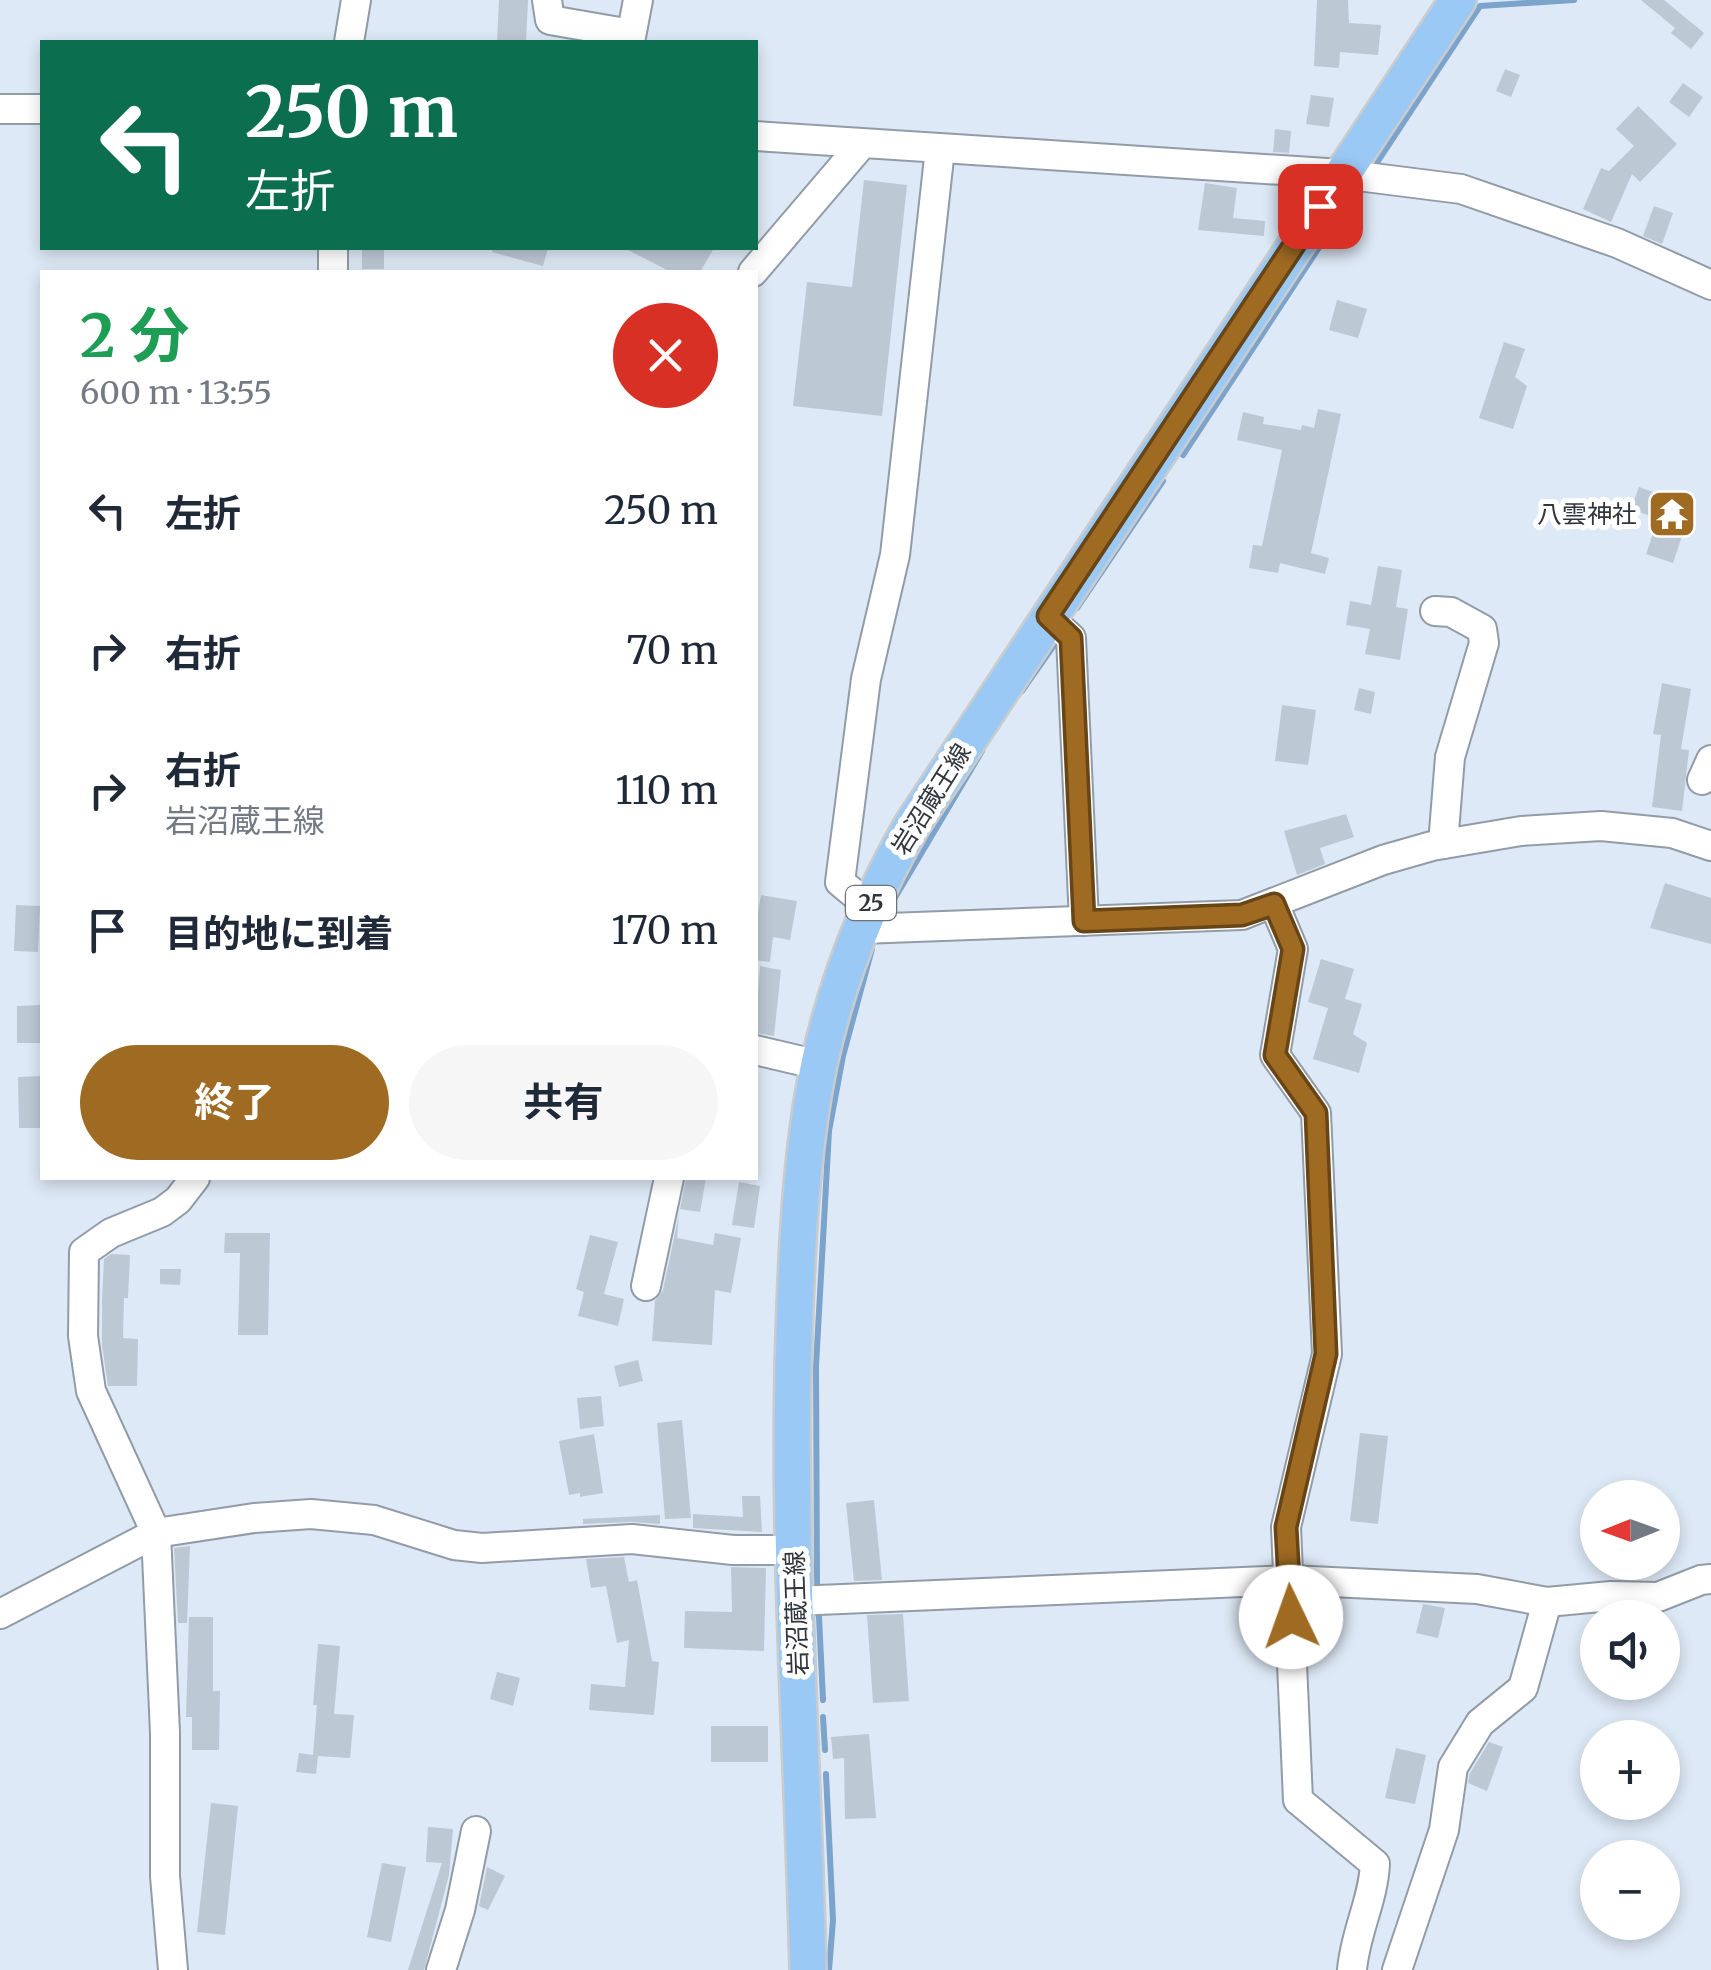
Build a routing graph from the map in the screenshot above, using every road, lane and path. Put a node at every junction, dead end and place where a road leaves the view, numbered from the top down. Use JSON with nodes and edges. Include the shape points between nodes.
{"nodes":[{"id":1,"x":356,"y":0,"type":"edge"},
{"id":2,"x":638,"y":0,"type":"edge"},
{"id":3,"x":1458,"y":0,"type":"edge"},
{"id":4,"x":548,"y":21,"type":"edge"},
{"id":5,"x":631,"y":38,"type":"edge"},
{"id":6,"x":349,"y":40,"type":"edge"},
{"id":7,"x":0,"y":109,"type":"edge"},
{"id":8,"x":40,"y":109,"type":"edge"},
{"id":9,"x":758,"y":136,"type":"edge"},
{"id":10,"x":862,"y":144,"type":"junction"},
{"id":11,"x":940,"y":149,"type":"junction"},
{"id":12,"x":1342,"y":174,"type":"junction"},
{"id":13,"x":755,"y":270,"type":"edge"},
{"id":14,"x":1711,"y":285,"type":"edge"},
{"id":15,"x":1435,"y":611,"type":"dead end"},
{"id":16,"x":1048,"y":616,"type":"junction"},
{"id":17,"x":1443,"y":844,"type":"junction"},
{"id":18,"x":1711,"y":846,"type":"edge"},
{"id":19,"x":1274,"y":904,"type":"junction"},
{"id":20,"x":865,"y":918,"type":"junction"},
{"id":21,"x":1084,"y":921,"type":"junction"},
{"id":22,"x":758,"y":1051,"type":"edge"},
{"id":23,"x":819,"y":1065,"type":"junction"},
{"id":24,"x":193,"y":1180,"type":"edge"},
{"id":25,"x":669,"y":1180,"type":"edge"},
{"id":26,"x":646,"y":1286,"type":"dead end"},
{"id":27,"x":156,"y":1533,"type":"junction"},
{"id":28,"x":794,"y":1550,"type":"junction"},
{"id":29,"x":1711,"y":1579,"type":"edge"},
{"id":30,"x":1290,"y":1580,"type":"junction"},
{"id":31,"x":796,"y":1601,"type":"junction"},
{"id":32,"x":1548,"y":1602,"type":"junction"},
{"id":33,"x":0,"y":1614,"type":"edge"},
{"id":34,"x":476,"y":1831,"type":"dead end"},
{"id":35,"x":173,"y":1970,"type":"edge"},
{"id":36,"x":442,"y":1970,"type":"edge"},
{"id":37,"x":808,"y":1970,"type":"edge"},
{"id":38,"x":1352,"y":1970,"type":"edge"},
{"id":39,"x":1397,"y":1970,"type":"edge"}],
"edges":[{"from":1,"to":6,"type":"street"},
{"from":2,"to":5,"type":"street"},
{"from":3,"to":12,"type":"main road","name":"岩沼蔵王線","number":"25"},
{"from":4,"to":5,"type":"street"},
{"from":7,"to":8,"type":"street"},
{"from":9,"to":10,"type":"street"},
{"from":10,"to":11,"type":"street"},
{"from":10,"to":13,"type":"street"},
{"from":11,"to":12,"type":"street"},
{"from":11,"to":20,"type":"street","via":[[894,555],[866,680],[840,882]]},
{"from":12,"to":14,"type":"street","via":[[1461,189],[1618,243]]},
{"from":12,"to":16,"type":"main road","name":"岩沼蔵王線","number":"25"},
{"from":15,"to":17,"type":"street","via":[[1451,612],[1482,630],[1484,644],[1450,756]]},
{"from":16,"to":20,"type":"main road","name":"岩沼蔵王線","number":"25","via":[[912,825]]},
{"from":16,"to":21,"type":"street","via":[[1071,638]]},
{"from":17,"to":18,"type":"street","via":[[1602,826],[1672,832]]},
{"from":17,"to":19,"type":"street"},
{"from":19,"to":21,"type":"street","via":[[1242,915]]},
{"from":19,"to":30,"type":"street","via":[[1293,949],[1275,1055],[1316,1113],[1326,1354],[1286,1527]]},
{"from":20,"to":21,"type":"street"},
{"from":20,"to":23,"type":"main road","name":"岩沼蔵王線","number":"25"},
{"from":22,"to":23,"type":"street"},
{"from":23,"to":28,"type":"main road","name":"岩沼蔵王線","number":"25","via":[[797,1265]]},
{"from":24,"to":27,"type":"street","via":[[162,1212],[84,1252],[84,1358],[91,1391]]},
{"from":25,"to":26,"type":"street"},
{"from":27,"to":28,"type":"street","via":[[310,1514],[374,1520],[482,1548],[632,1539]]},
{"from":27,"to":33,"type":"street"},
{"from":27,"to":35,"type":"street"},
{"from":28,"to":31,"type":"main road","name":"岩沼蔵王線","number":"25"},
{"from":29,"to":32,"type":"street","via":[[1658,1597]]},
{"from":30,"to":31,"type":"street"},
{"from":30,"to":32,"type":"street","via":[[1478,1589]]},
{"from":30,"to":38,"type":"street","via":[[1298,1800],[1375,1864]]},
{"from":31,"to":37,"type":"main road","name":"岩沼蔵王線","number":"25"},
{"from":32,"to":39,"type":"street","via":[[1523,1688],[1480,1724],[1453,1767],[1444,1830]]},
{"from":34,"to":36,"type":"street"}]}
